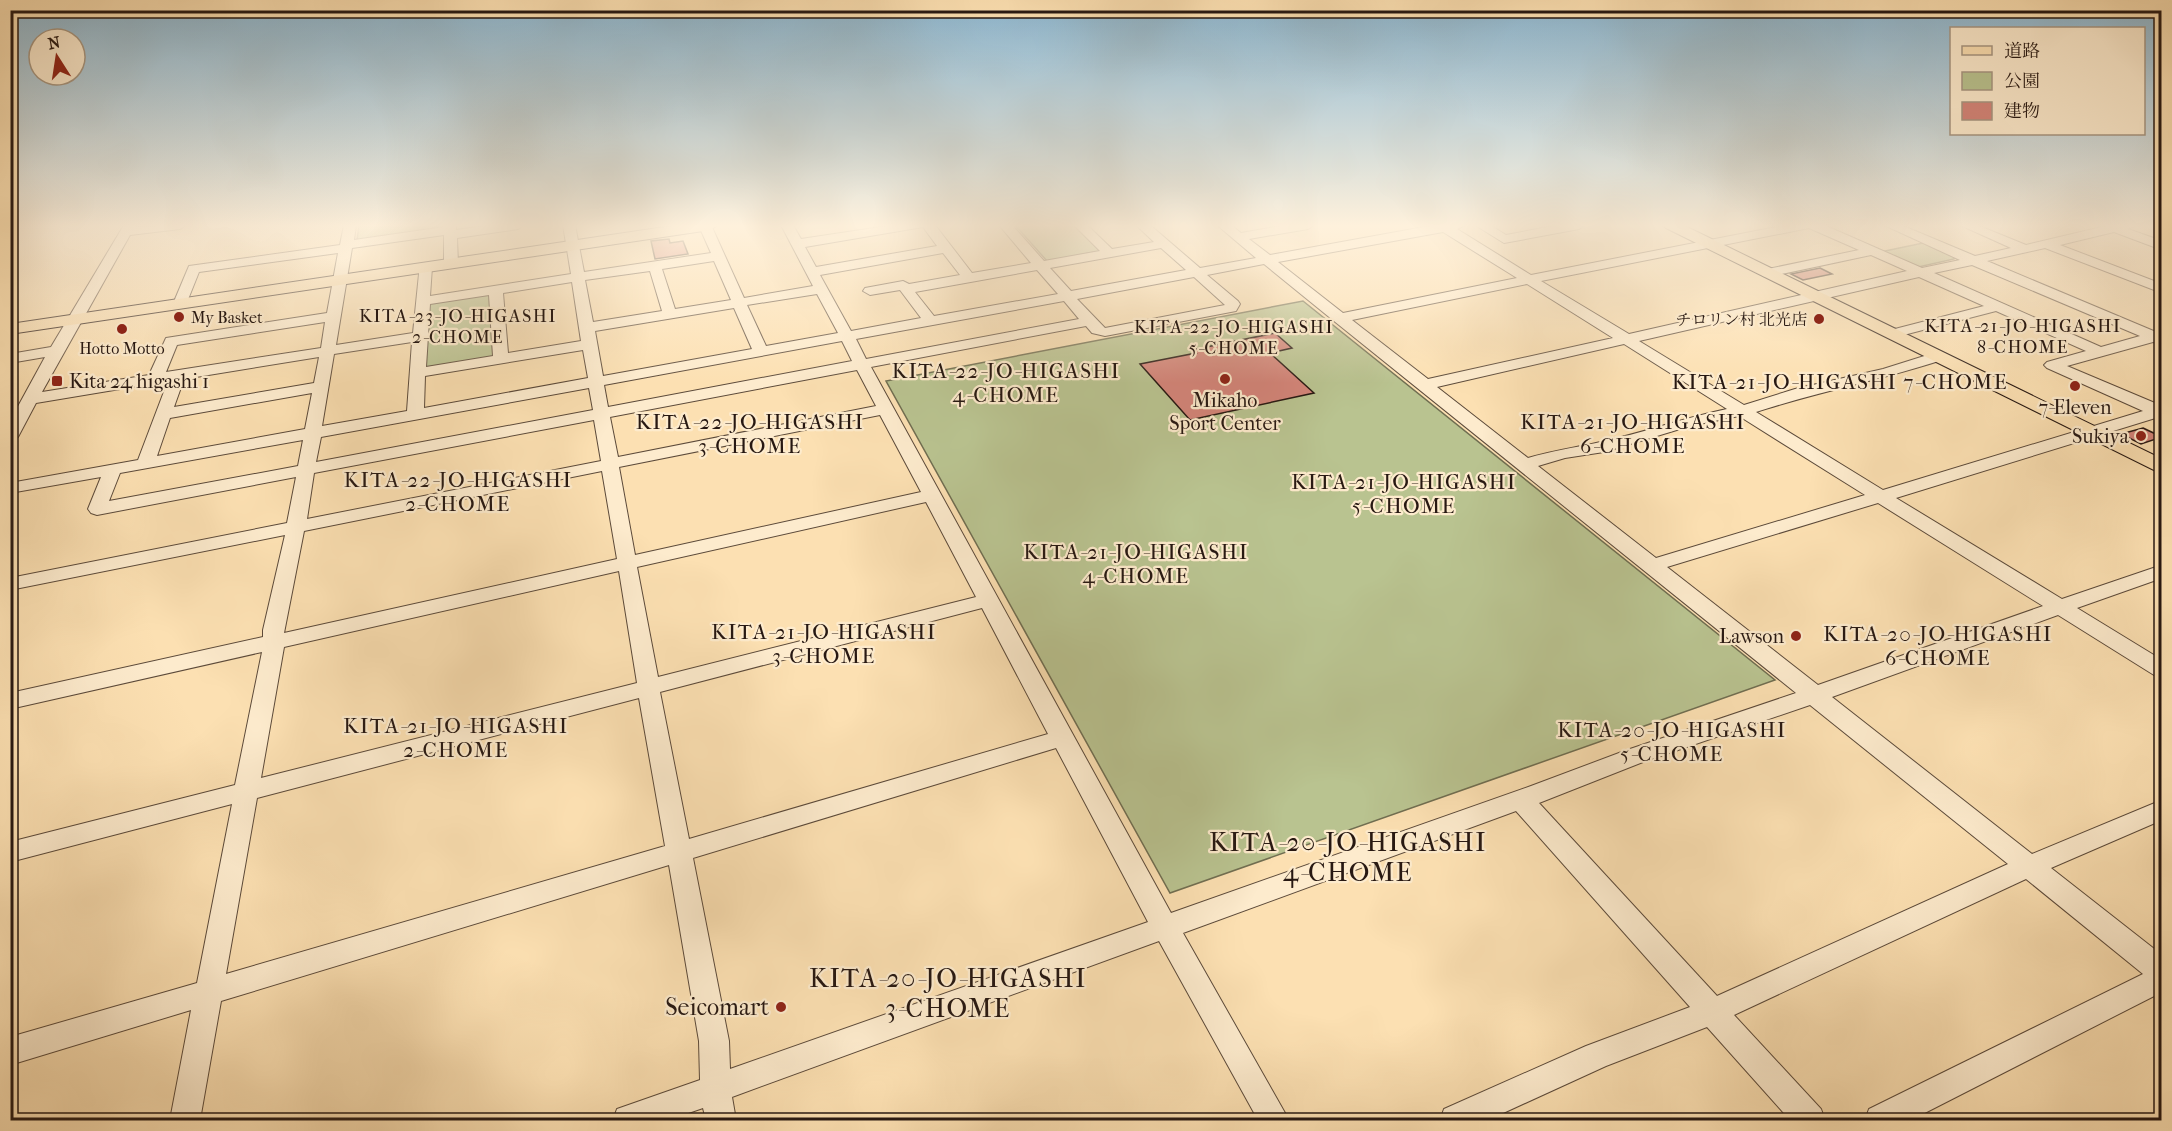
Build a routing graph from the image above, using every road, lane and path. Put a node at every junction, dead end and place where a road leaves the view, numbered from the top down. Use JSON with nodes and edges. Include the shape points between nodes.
{"nodes":[{"id":1,"x":99,"y":278,"type":"edge"},
{"id":2,"x":190,"y":278,"type":"edge"},
{"id":3,"x":354,"y":278,"type":"edge"},
{"id":4,"x":423,"y":278,"type":"edge"},
{"id":5,"x":578,"y":278,"type":"joint"},
{"id":6,"x":659,"y":278,"type":"edge"},
{"id":7,"x":728,"y":278,"type":"edge"},
{"id":8,"x":826,"y":278,"type":"edge"},
{"id":9,"x":969,"y":278,"type":"edge"},
{"id":10,"x":1052,"y":278,"type":"edge"},
{"id":11,"x":1166,"y":278,"type":"edge"},
{"id":12,"x":1204,"y":278,"type":"edge"},
{"id":13,"x":1289,"y":278,"type":"edge"},
{"id":14,"x":1535,"y":278,"type":"edge"},
{"id":15,"x":1778,"y":278,"type":"edge"},
{"id":16,"x":1895,"y":278,"type":"edge"},
{"id":17,"x":1934,"y":278,"type":"edge"},
{"id":18,"x":2016,"y":278,"type":"edge"},
{"id":19,"x":2132,"y":278,"type":"edge"},
{"id":20,"x":1529,"y":279,"type":"junction"},
{"id":21,"x":340,"y":280,"type":"junction"},
{"id":22,"x":817,"y":280,"type":"junction"},
{"id":23,"x":906,"y":289,"type":"junction"},
{"id":24,"x":2161,"y":289,"type":"edge"},
{"id":25,"x":496,"y":290,"type":"junction"},
{"id":26,"x":870,"y":291,"type":"dead end"},
{"id":27,"x":1068,"y":296,"type":"junction"},
{"id":28,"x":1815,"y":296,"type":"junction"},
{"id":29,"x":422,"y":302,"type":"junction"},
{"id":30,"x":739,"y":303,"type":"junction"},
{"id":31,"x":180,"y":304,"type":"junction"},
{"id":32,"x":2162,"y":304,"type":"edge"},
{"id":33,"x":1997,"y":307,"type":"junction"},
{"id":34,"x":670,"y":314,"type":"junction"},
{"id":35,"x":334,"y":316,"type":"junction"},
{"id":36,"x":1339,"y":318,"type":"junction"},
{"id":37,"x":75,"y":319,"type":"junction"},
{"id":38,"x":930,"y":321,"type":"junction"},
{"id":39,"x":1089,"y":321,"type":"junction"},
{"id":40,"x":10,"y":329,"type":"edge"},
{"id":41,"x":1892,"y":334,"type":"junction"},
{"id":42,"x":420,"y":336,"type":"junction"},
{"id":43,"x":588,"y":336,"type":"junction"},
{"id":44,"x":847,"y":336,"type":"junction"},
{"id":45,"x":2159,"y":338,"type":"edge"},
{"id":46,"x":1625,"y":339,"type":"junction"},
{"id":47,"x":56,"y":351,"type":"junction"},
{"id":48,"x":326,"y":351,"type":"junction"},
{"id":49,"x":761,"y":352,"type":"junction"},
{"id":50,"x":2100,"y":352,"type":"junction"},
{"id":51,"x":1937,"y":357,"type":"junction"},
{"id":52,"x":10,"y":358,"type":"edge"},
{"id":53,"x":501,"y":359,"type":"junction"},
{"id":54,"x":862,"y":365,"type":"junction"},
{"id":55,"x":418,"y":373,"type":"junction"},
{"id":56,"x":178,"y":375,"type":"junction"},
{"id":57,"x":156,"y":378,"type":"junction"},
{"id":58,"x":596,"y":382,"type":"junction"},
{"id":59,"x":1424,"y":385,"type":"junction"},
{"id":60,"x":320,"y":387,"type":"junction"},
{"id":61,"x":22,"y":406,"type":"edge"},
{"id":62,"x":885,"y":409,"type":"junction"},
{"id":63,"x":1742,"y":411,"type":"junction"},
{"id":64,"x":2160,"y":411,"type":"edge"},
{"id":65,"x":164,"y":414,"type":"junction"},
{"id":66,"x":415,"y":414,"type":"junction"},
{"id":67,"x":602,"y":415,"type":"junction"},
{"id":68,"x":2090,"y":432,"type":"junction"},
{"id":69,"x":313,"y":433,"type":"junction"},
{"id":70,"x":10,"y":437,"type":"edge"},
{"id":71,"x":145,"y":464,"type":"junction"},
{"id":72,"x":610,"y":464,"type":"junction"},
{"id":73,"x":1524,"y":465,"type":"junction"},
{"id":74,"x":2162,"y":468,"type":"edge"},
{"id":75,"x":112,"y":470,"type":"junction"},
{"id":76,"x":306,"y":470,"type":"junction"},
{"id":77,"x":10,"y":488,"type":"edge"},
{"id":78,"x":931,"y":495,"type":"junction"},
{"id":79,"x":1879,"y":496,"type":"junction"},
{"id":80,"x":296,"y":527,"type":"junction"},
{"id":81,"x":627,"y":563,"type":"junction"},
{"id":82,"x":1651,"y":566,"type":"junction"},
{"id":83,"x":2162,"y":571,"type":"edge"},
{"id":84,"x":10,"y":584,"type":"edge"},
{"id":85,"x":988,"y":600,"type":"junction"},
{"id":86,"x":2060,"y":607,"type":"junction"},
{"id":87,"x":274,"y":642,"type":"junction"},
{"id":88,"x":2162,"y":670,"type":"edge"},
{"id":89,"x":649,"y":689,"type":"junction"},
{"id":90,"x":1814,"y":695,"type":"junction"},
{"id":91,"x":10,"y":700,"type":"edge"},
{"id":92,"x":1062,"y":738,"type":"junction"},
{"id":93,"x":245,"y":792,"type":"junction"},
{"id":94,"x":1521,"y":800,"type":"junction"},
{"id":95,"x":2162,"y":809,"type":"edge"},
{"id":96,"x":678,"y":851,"type":"junction"},
{"id":97,"x":10,"y":852,"type":"edge"},
{"id":98,"x":2030,"y":866,"type":"junction"},
{"id":99,"x":1164,"y":928,"type":"junction"},
{"id":100,"x":2162,"y":972,"type":"edge"},
{"id":101,"x":2162,"y":978,"type":"edge"},
{"id":102,"x":207,"y":993,"type":"junction"},
{"id":103,"x":1712,"y":1012,"type":"junction"},
{"id":104,"x":10,"y":1051,"type":"edge"},
{"id":105,"x":715,"y":1089,"type":"junction"},
{"id":106,"x":185,"y":1120,"type":"edge"},
{"id":107,"x":628,"y":1120,"type":"edge"},
{"id":108,"x":721,"y":1120,"type":"edge"},
{"id":109,"x":1274,"y":1120,"type":"edge"},
{"id":110,"x":1455,"y":1120,"type":"edge"},
{"id":111,"x":1810,"y":1120,"type":"edge"},
{"id":112,"x":1880,"y":1120,"type":"edge"}],
"edges":[{"from":1,"to":37,"type":"street"},
{"from":2,"to":31,"type":"street"},
{"from":3,"to":21,"type":"main road"},
{"from":4,"to":29,"type":"street"},
{"from":5,"to":25,"type":"street"},
{"from":5,"to":43,"type":"street"},
{"from":6,"to":34,"type":"street"},
{"from":7,"to":30,"type":"street"},
{"from":8,"to":22,"type":"street"},
{"from":9,"to":23,"type":"street"},
{"from":10,"to":27,"type":"street"},
{"from":11,"to":27,"type":"street"},
{"from":12,"to":39,"type":"street","via":[[1233,304],[1231,308],[1105,332]]},
{"from":13,"to":36,"type":"street"},
{"from":14,"to":20,"type":"street"},
{"from":15,"to":28,"type":"main road"},
{"from":16,"to":28,"type":"street"},
{"from":17,"to":33,"type":"street"},
{"from":18,"to":45,"type":"street"},
{"from":19,"to":24,"type":"street"},
{"from":20,"to":36,"type":"street"},
{"from":20,"to":46,"type":"street"},
{"from":21,"to":31,"type":"main road"},
{"from":21,"to":35,"type":"street"},
{"from":22,"to":30,"type":"street"},
{"from":22,"to":44,"type":"street"},
{"from":23,"to":26,"type":"street","via":[[903,285]]},
{"from":23,"to":38,"type":"street"},
{"from":24,"to":32,"type":"street","via":[[2139,295]]},
{"from":25,"to":29,"type":"street"},
{"from":25,"to":53,"type":"street"},
{"from":27,"to":38,"type":"street"},
{"from":27,"to":39,"type":"street"},
{"from":28,"to":41,"type":"main road"},
{"from":28,"to":46,"type":"street"},
{"from":29,"to":42,"type":"street"},
{"from":30,"to":34,"type":"street"},
{"from":30,"to":49,"type":"street"},
{"from":31,"to":37,"type":"main road"},
{"from":33,"to":41,"type":"street"},
{"from":33,"to":50,"type":"street"},
{"from":34,"to":43,"type":"street"},
{"from":35,"to":48,"type":"street"},
{"from":35,"to":57,"type":"street","via":[[171,341]]},
{"from":36,"to":59,"type":"street"},
{"from":37,"to":40,"type":"main road"},
{"from":37,"to":47,"type":"street"},
{"from":38,"to":44,"type":"street"},
{"from":39,"to":54,"type":"street"},
{"from":41,"to":51,"type":"main road"},
{"from":42,"to":48,"type":"street"},
{"from":42,"to":55,"type":"street"},
{"from":43,"to":53,"type":"street"},
{"from":43,"to":58,"type":"street"},
{"from":44,"to":49,"type":"street"},
{"from":44,"to":54,"type":"street"},
{"from":45,"to":50,"type":"street"},
{"from":46,"to":59,"type":"street"},
{"from":46,"to":63,"type":"street"},
{"from":47,"to":52,"type":"street"},
{"from":47,"to":61,"type":"street"},
{"from":48,"to":56,"type":"street"},
{"from":48,"to":60,"type":"street"},
{"from":49,"to":58,"type":"street"},
{"from":50,"to":64,"type":"street","via":[[2052,365]]},
{"from":51,"to":63,"type":"street"},
{"from":51,"to":68,"type":"main road"},
{"from":53,"to":55,"type":"street"},
{"from":54,"to":62,"type":"street"},
{"from":54,"to":67,"type":"street"},
{"from":55,"to":66,"type":"street"},
{"from":56,"to":57,"type":"street"},
{"from":56,"to":65,"type":"street"},
{"from":57,"to":61,"type":"street"},
{"from":58,"to":66,"type":"street"},
{"from":58,"to":67,"type":"street"},
{"from":59,"to":73,"type":"street"},
{"from":60,"to":65,"type":"street"},
{"from":60,"to":69,"type":"street"},
{"from":61,"to":70,"type":"street"},
{"from":62,"to":72,"type":"street"},
{"from":62,"to":78,"type":"street"},
{"from":63,"to":73,"type":"street","via":[[1677,424]]},
{"from":63,"to":79,"type":"street"},
{"from":64,"to":68,"type":"street"},
{"from":65,"to":71,"type":"street"},
{"from":66,"to":69,"type":"street"},
{"from":67,"to":72,"type":"street"},
{"from":67,"to":76,"type":"street"},
{"from":68,"to":74,"type":"main road"},
{"from":68,"to":79,"type":"street"},
{"from":69,"to":71,"type":"street"},
{"from":69,"to":76,"type":"street"},
{"from":71,"to":75,"type":"street"},
{"from":72,"to":80,"type":"street"},
{"from":72,"to":81,"type":"street"},
{"from":73,"to":82,"type":"street"},
{"from":75,"to":76,"type":"street","via":[[97,509]]},
{"from":75,"to":77,"type":"street"},
{"from":76,"to":80,"type":"street"},
{"from":78,"to":81,"type":"street"},
{"from":78,"to":85,"type":"street"},
{"from":79,"to":82,"type":"street"},
{"from":79,"to":86,"type":"street"},
{"from":80,"to":84,"type":"street"},
{"from":80,"to":87,"type":"street","via":[[273,630]]},
{"from":81,"to":87,"type":"street"},
{"from":81,"to":89,"type":"street"},
{"from":82,"to":90,"type":"street"},
{"from":83,"to":86,"type":"street"},
{"from":85,"to":89,"type":"street"},
{"from":85,"to":92,"type":"street"},
{"from":86,"to":88,"type":"street"},
{"from":86,"to":90,"type":"street"},
{"from":87,"to":91,"type":"street"},
{"from":87,"to":93,"type":"street"},
{"from":89,"to":93,"type":"street"},
{"from":89,"to":96,"type":"street"},
{"from":90,"to":94,"type":"street"},
{"from":90,"to":98,"type":"street"},
{"from":92,"to":96,"type":"street"},
{"from":92,"to":99,"type":"street"},
{"from":93,"to":97,"type":"street"},
{"from":93,"to":102,"type":"street"},
{"from":94,"to":99,"type":"street"},
{"from":94,"to":103,"type":"street"},
{"from":95,"to":98,"type":"street"},
{"from":96,"to":102,"type":"street"},
{"from":96,"to":105,"type":"street","via":[[714,1041]]},
{"from":98,"to":100,"type":"street"},
{"from":98,"to":103,"type":"street"},
{"from":99,"to":105,"type":"street"},
{"from":99,"to":109,"type":"street"},
{"from":101,"to":112,"type":"street"},
{"from":102,"to":104,"type":"street"},
{"from":102,"to":106,"type":"street"},
{"from":103,"to":110,"type":"street","via":[[1596,1056]]},
{"from":103,"to":111,"type":"street"},
{"from":105,"to":107,"type":"street"},
{"from":105,"to":108,"type":"street"}]}
